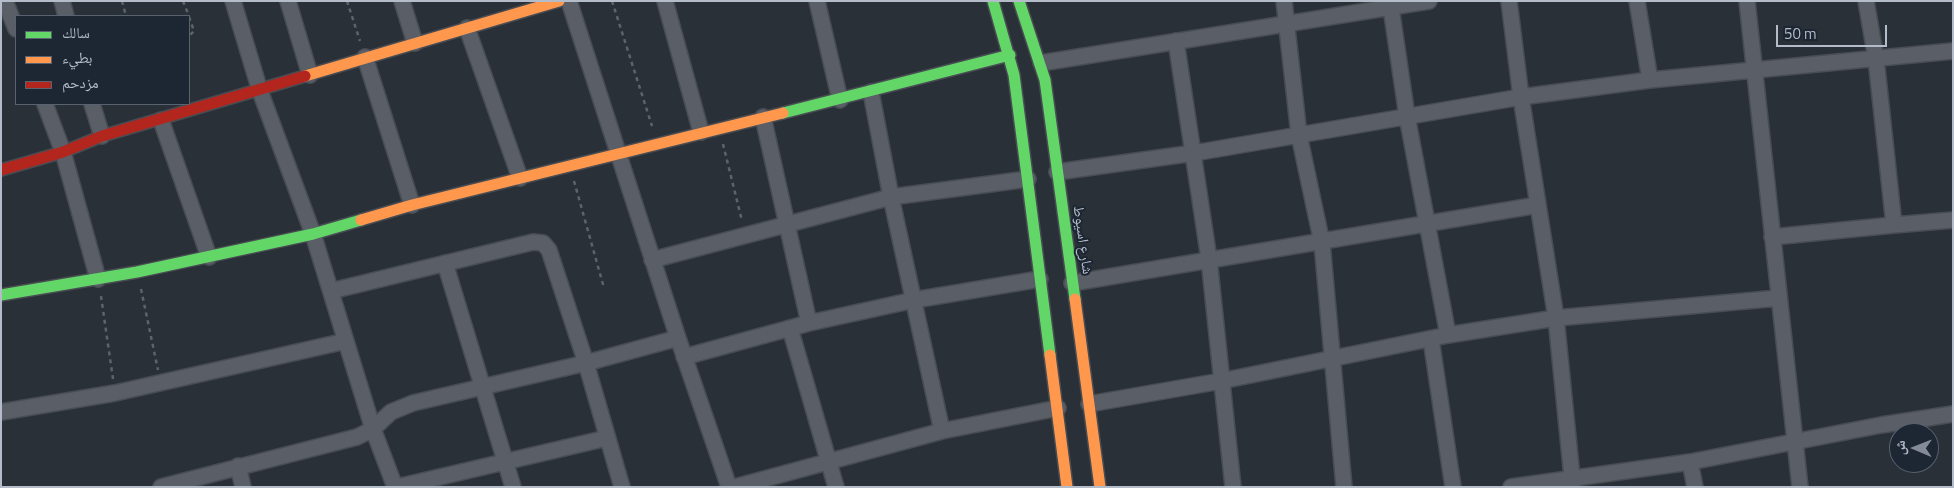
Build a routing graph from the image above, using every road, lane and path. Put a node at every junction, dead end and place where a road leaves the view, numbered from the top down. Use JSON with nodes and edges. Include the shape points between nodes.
{"nodes":[{"id":1,"x":6,"y":1,"type":"edge"},
{"id":2,"x":62,"y":1,"type":"edge"},
{"id":3,"x":122,"y":1,"type":"edge"},
{"id":4,"x":183,"y":1,"type":"edge"},
{"id":5,"x":233,"y":1,"type":"edge"},
{"id":6,"x":288,"y":1,"type":"edge"},
{"id":7,"x":347,"y":1,"type":"edge"},
{"id":8,"x":402,"y":1,"type":"edge"},
{"id":9,"x":559,"y":1,"type":"edge"},
{"id":10,"x":569,"y":1,"type":"edge"},
{"id":11,"x":612,"y":1,"type":"edge"},
{"id":12,"x":665,"y":1,"type":"edge"},
{"id":13,"x":818,"y":1,"type":"edge"},
{"id":14,"x":994,"y":1,"type":"edge"},
{"id":15,"x":1019,"y":1,"type":"edge"},
{"id":16,"x":1284,"y":1,"type":"edge"},
{"id":17,"x":1429,"y":1,"type":"edge"},
{"id":18,"x":1508,"y":1,"type":"edge"},
{"id":19,"x":1637,"y":1,"type":"edge"},
{"id":20,"x":1747,"y":1,"type":"edge"},
{"id":21,"x":1866,"y":1,"type":"edge"},
{"id":22,"x":1390,"y":5,"type":"edge"},
{"id":23,"x":517,"y":7,"type":"edge"},
{"id":24,"x":66,"y":15,"type":"edge"},
{"id":25,"x":126,"y":15,"type":"edge"},
{"id":26,"x":188,"y":15,"type":"edge"},
{"id":27,"x":190,"y":20,"type":"edge"},
{"id":28,"x":1286,"y":23,"type":"junction"},
{"id":29,"x":15,"y":26,"type":"edge"},
{"id":30,"x":467,"y":28,"type":"junction"},
{"id":31,"x":190,"y":35,"type":"edge"},
{"id":32,"x":1176,"y":42,"type":"junction"},
{"id":33,"x":416,"y":43,"type":"junction"},
{"id":34,"x":1953,"y":51,"type":"edge"},
{"id":35,"x":1010,"y":55,"type":"junction"},
{"id":36,"x":365,"y":57,"type":"junction"},
{"id":37,"x":1876,"y":59,"type":"junction"},
{"id":38,"x":1041,"y":63,"type":"junction"},
{"id":39,"x":1754,"y":72,"type":"junction"},
{"id":40,"x":310,"y":75,"type":"junction"},
{"id":41,"x":1650,"y":80,"type":"junction"},
{"id":42,"x":260,"y":91,"type":"junction"},
{"id":43,"x":871,"y":92,"type":"junction"},
{"id":44,"x":1520,"y":97,"type":"junction"},
{"id":45,"x":840,"y":100,"type":"junction"},
{"id":46,"x":45,"y":105,"type":"edge"},
{"id":47,"x":92,"y":105,"type":"edge"},
{"id":48,"x":1407,"y":116,"type":"junction"},
{"id":49,"x":763,"y":117,"type":"junction"},
{"id":50,"x":161,"y":120,"type":"junction"},
{"id":51,"x":718,"y":128,"type":"junction"},
{"id":52,"x":701,"y":132,"type":"junction"},
{"id":53,"x":1299,"y":135,"type":"junction"},
{"id":54,"x":102,"y":136,"type":"junction"},
{"id":55,"x":658,"y":143,"type":"junction"},
{"id":56,"x":63,"y":152,"type":"junction"},
{"id":57,"x":619,"y":153,"type":"junction"},
{"id":58,"x":1194,"y":153,"type":"junction"},
{"id":59,"x":570,"y":166,"type":"junction"},
{"id":60,"x":2,"y":169,"type":"edge"},
{"id":61,"x":1057,"y":172,"type":"junction"},
{"id":62,"x":520,"y":178,"type":"junction"},
{"id":63,"x":1028,"y":179,"type":"junction"},
{"id":64,"x":891,"y":198,"type":"junction"},
{"id":65,"x":412,"y":205,"type":"junction"},
{"id":66,"x":1538,"y":205,"type":"junction"},
{"id":67,"x":1953,"y":220,"type":"edge"},
{"id":68,"x":787,"y":223,"type":"junction"},
{"id":69,"x":1428,"y":223,"type":"junction"},
{"id":70,"x":1894,"y":225,"type":"junction"},
{"id":71,"x":314,"y":234,"type":"junction"},
{"id":72,"x":746,"y":234,"type":"junction"},
{"id":73,"x":1772,"y":237,"type":"junction"},
{"id":74,"x":1322,"y":243,"type":"junction"},
{"id":75,"x":210,"y":256,"type":"junction"},
{"id":76,"x":1209,"y":259,"type":"junction"},
{"id":77,"x":652,"y":260,"type":"junction"},
{"id":78,"x":445,"y":263,"type":"junction"},
{"id":79,"x":137,"y":272,"type":"junction"},
{"id":80,"x":98,"y":279,"type":"junction"},
{"id":81,"x":1040,"y":279,"type":"junction"},
{"id":82,"x":1072,"y":283,"type":"junction"},
{"id":83,"x":604,"y":288,"type":"dead end"},
{"id":84,"x":331,"y":291,"type":"junction"},
{"id":85,"x":1,"y":294,"type":"edge"},
{"id":86,"x":1780,"y":298,"type":"junction"},
{"id":87,"x":914,"y":300,"type":"junction"},
{"id":88,"x":1556,"y":318,"type":"junction"},
{"id":89,"x":809,"y":323,"type":"junction"},
{"id":90,"x":790,"y":328,"type":"junction"},
{"id":91,"x":1448,"y":335,"type":"junction"},
{"id":92,"x":678,"y":338,"type":"junction"},
{"id":93,"x":1431,"y":339,"type":"junction"},
{"id":94,"x":346,"y":341,"type":"junction"},
{"id":95,"x":684,"y":356,"type":"junction"},
{"id":96,"x":1332,"y":360,"type":"junction"},
{"id":97,"x":586,"y":364,"type":"junction"},
{"id":98,"x":1221,"y":381,"type":"junction"},
{"id":99,"x":161,"y":383,"type":"junction"},
{"id":100,"x":484,"y":387,"type":"junction"},
{"id":101,"x":115,"y":393,"type":"junction"},
{"id":102,"x":1089,"y":404,"type":"junction"},
{"id":103,"x":1058,"y":408,"type":"junction"},
{"id":104,"x":1,"y":412,"type":"edge"},
{"id":105,"x":1953,"y":414,"type":"edge"},
{"id":106,"x":373,"y":429,"type":"junction"},
{"id":107,"x":942,"y":431,"type":"junction"},
{"id":108,"x":607,"y":438,"type":"junction"},
{"id":109,"x":1794,"y":440,"type":"junction"},
{"id":110,"x":507,"y":461,"type":"junction"},
{"id":111,"x":829,"y":461,"type":"junction"},
{"id":112,"x":1690,"y":462,"type":"junction"},
{"id":113,"x":238,"y":466,"type":"junction"},
{"id":114,"x":1572,"y":482,"type":"edge"},
{"id":115,"x":1097,"y":485,"type":"edge"},
{"id":116,"x":161,"y":487,"type":"edge"},
{"id":117,"x":243,"y":487,"type":"edge"},
{"id":118,"x":396,"y":487,"type":"edge"},
{"id":119,"x":513,"y":487,"type":"edge"},
{"id":120,"x":622,"y":487,"type":"edge"},
{"id":121,"x":729,"y":487,"type":"edge"},
{"id":122,"x":735,"y":487,"type":"edge"},
{"id":123,"x":836,"y":487,"type":"edge"},
{"id":124,"x":1067,"y":487,"type":"edge"},
{"id":125,"x":1233,"y":487,"type":"edge"},
{"id":126,"x":1344,"y":487,"type":"edge"},
{"id":127,"x":1453,"y":487,"type":"edge"},
{"id":128,"x":1511,"y":487,"type":"edge"},
{"id":129,"x":1695,"y":487,"type":"edge"},
{"id":130,"x":1800,"y":487,"type":"edge"}],
"edges":[{"from":1,"to":29,"type":"street"},
{"from":2,"to":24,"type":"street"},
{"from":3,"to":25,"type":"path"},
{"from":4,"to":26,"type":"path"},
{"from":5,"to":42,"type":"street"},
{"from":6,"to":40,"type":"street"},
{"from":7,"to":36,"type":"path"},
{"from":8,"to":33,"type":"street"},
{"from":9,"to":23,"type":"street"},
{"from":10,"to":57,"type":"street"},
{"from":11,"to":55,"type":"path"},
{"from":12,"to":52,"type":"street"},
{"from":13,"to":45,"type":"street"},
{"from":14,"to":35,"type":"street"},
{"from":15,"to":38,"type":"street","name":"شارع اسيوط"},
{"from":16,"to":28,"type":"street"},
{"from":17,"to":22,"type":"street"},
{"from":18,"to":44,"type":"street"},
{"from":19,"to":41,"type":"street"},
{"from":20,"to":39,"type":"street"},
{"from":21,"to":37,"type":"street"},
{"from":22,"to":28,"type":"street"},
{"from":22,"to":48,"type":"street"},
{"from":23,"to":30,"type":"street"},
{"from":27,"to":31,"type":"path","via":[[194,31]]},
{"from":28,"to":32,"type":"street"},
{"from":28,"to":53,"type":"street"},
{"from":30,"to":33,"type":"street"},
{"from":30,"to":62,"type":"street"},
{"from":32,"to":38,"type":"street"},
{"from":32,"to":58,"type":"street"},
{"from":33,"to":36,"type":"street"},
{"from":34,"to":37,"type":"street"},
{"from":35,"to":43,"type":"street"},
{"from":35,"to":63,"type":"street"},
{"from":36,"to":40,"type":"street"},
{"from":36,"to":65,"type":"street"},
{"from":37,"to":39,"type":"street"},
{"from":37,"to":70,"type":"street"},
{"from":38,"to":61,"type":"street","name":"شارع اسيوط"},
{"from":39,"to":41,"type":"street"},
{"from":39,"to":73,"type":"street"},
{"from":40,"to":42,"type":"street"},
{"from":41,"to":44,"type":"street"},
{"from":42,"to":50,"type":"street"},
{"from":42,"to":71,"type":"street"},
{"from":43,"to":45,"type":"street"},
{"from":43,"to":64,"type":"street"},
{"from":44,"to":48,"type":"street"},
{"from":44,"to":66,"type":"street"},
{"from":45,"to":49,"type":"street"},
{"from":46,"to":56,"type":"street"},
{"from":47,"to":54,"type":"street"},
{"from":48,"to":53,"type":"street"},
{"from":48,"to":69,"type":"street"},
{"from":49,"to":51,"type":"street"},
{"from":49,"to":68,"type":"street"},
{"from":50,"to":54,"type":"street"},
{"from":50,"to":75,"type":"street"},
{"from":51,"to":52,"type":"street"},
{"from":51,"to":72,"type":"path"},
{"from":52,"to":55,"type":"street"},
{"from":53,"to":58,"type":"street"},
{"from":53,"to":74,"type":"street"},
{"from":54,"to":56,"type":"street"},
{"from":55,"to":57,"type":"street"},
{"from":56,"to":60,"type":"street"},
{"from":56,"to":80,"type":"street"},
{"from":57,"to":59,"type":"street"},
{"from":57,"to":77,"type":"street"},
{"from":58,"to":61,"type":"street"},
{"from":58,"to":76,"type":"street"},
{"from":59,"to":62,"type":"street"},
{"from":59,"to":83,"type":"path"},
{"from":61,"to":82,"type":"street","name":"شارع اسيوط"},
{"from":62,"to":65,"type":"street"},
{"from":63,"to":64,"type":"street"},
{"from":63,"to":81,"type":"street"},
{"from":64,"to":68,"type":"street"},
{"from":64,"to":87,"type":"street"},
{"from":65,"to":71,"type":"street"},
{"from":66,"to":69,"type":"street"},
{"from":66,"to":88,"type":"street"},
{"from":67,"to":70,"type":"street"},
{"from":68,"to":72,"type":"street"},
{"from":68,"to":89,"type":"street"},
{"from":69,"to":74,"type":"street"},
{"from":69,"to":91,"type":"street"},
{"from":70,"to":73,"type":"street"},
{"from":71,"to":75,"type":"street"},
{"from":71,"to":84,"type":"street"},
{"from":72,"to":77,"type":"street"},
{"from":73,"to":86,"type":"street"},
{"from":74,"to":76,"type":"street"},
{"from":74,"to":96,"type":"street"},
{"from":75,"to":79,"type":"street"},
{"from":76,"to":82,"type":"street"},
{"from":76,"to":98,"type":"street"},
{"from":77,"to":92,"type":"street"},
{"from":78,"to":84,"type":"street"},
{"from":78,"to":97,"type":"street","via":[[533,242],[543,243],[549,250]]},
{"from":78,"to":100,"type":"street"},
{"from":79,"to":80,"type":"street"},
{"from":79,"to":99,"type":"path"},
{"from":80,"to":85,"type":"street"},
{"from":80,"to":101,"type":"path"},
{"from":81,"to":87,"type":"street"},
{"from":81,"to":103,"type":"street"},
{"from":82,"to":102,"type":"street","name":"شارع اسيوط"},
{"from":84,"to":94,"type":"street"},
{"from":86,"to":88,"type":"street"},
{"from":86,"to":109,"type":"street"},
{"from":87,"to":89,"type":"street"},
{"from":87,"to":107,"type":"street"},
{"from":88,"to":91,"type":"street"},
{"from":88,"to":114,"type":"street"},
{"from":89,"to":90,"type":"street"},
{"from":90,"to":95,"type":"street"},
{"from":90,"to":111,"type":"street"},
{"from":91,"to":93,"type":"street"},
{"from":92,"to":95,"type":"street"},
{"from":92,"to":97,"type":"street"},
{"from":93,"to":96,"type":"street"},
{"from":93,"to":127,"type":"street"},
{"from":94,"to":99,"type":"street"},
{"from":94,"to":106,"type":"street"},
{"from":95,"to":121,"type":"street"},
{"from":96,"to":98,"type":"street"},
{"from":96,"to":126,"type":"street"},
{"from":97,"to":100,"type":"street"},
{"from":97,"to":108,"type":"street"},
{"from":98,"to":102,"type":"street"},
{"from":98,"to":125,"type":"street"},
{"from":99,"to":101,"type":"street"},
{"from":100,"to":106,"type":"street","via":[[402,406]]},
{"from":100,"to":110,"type":"street"},
{"from":101,"to":104,"type":"street"},
{"from":102,"to":115,"type":"street","name":"شارع اسيوط"},
{"from":103,"to":107,"type":"street"},
{"from":103,"to":124,"type":"street"},
{"from":105,"to":109,"type":"street"},
{"from":106,"to":113,"type":"street","via":[[357,437]]},
{"from":106,"to":118,"type":"street"},
{"from":107,"to":111,"type":"street"},
{"from":108,"to":110,"type":"street"},
{"from":108,"to":120,"type":"street"},
{"from":109,"to":112,"type":"street"},
{"from":109,"to":130,"type":"street"},
{"from":110,"to":118,"type":"street"},
{"from":110,"to":119,"type":"street"},
{"from":111,"to":122,"type":"street"},
{"from":111,"to":123,"type":"street"},
{"from":112,"to":114,"type":"street"},
{"from":112,"to":129,"type":"street"},
{"from":113,"to":116,"type":"street"},
{"from":113,"to":117,"type":"street"},
{"from":114,"to":128,"type":"street"}]}
